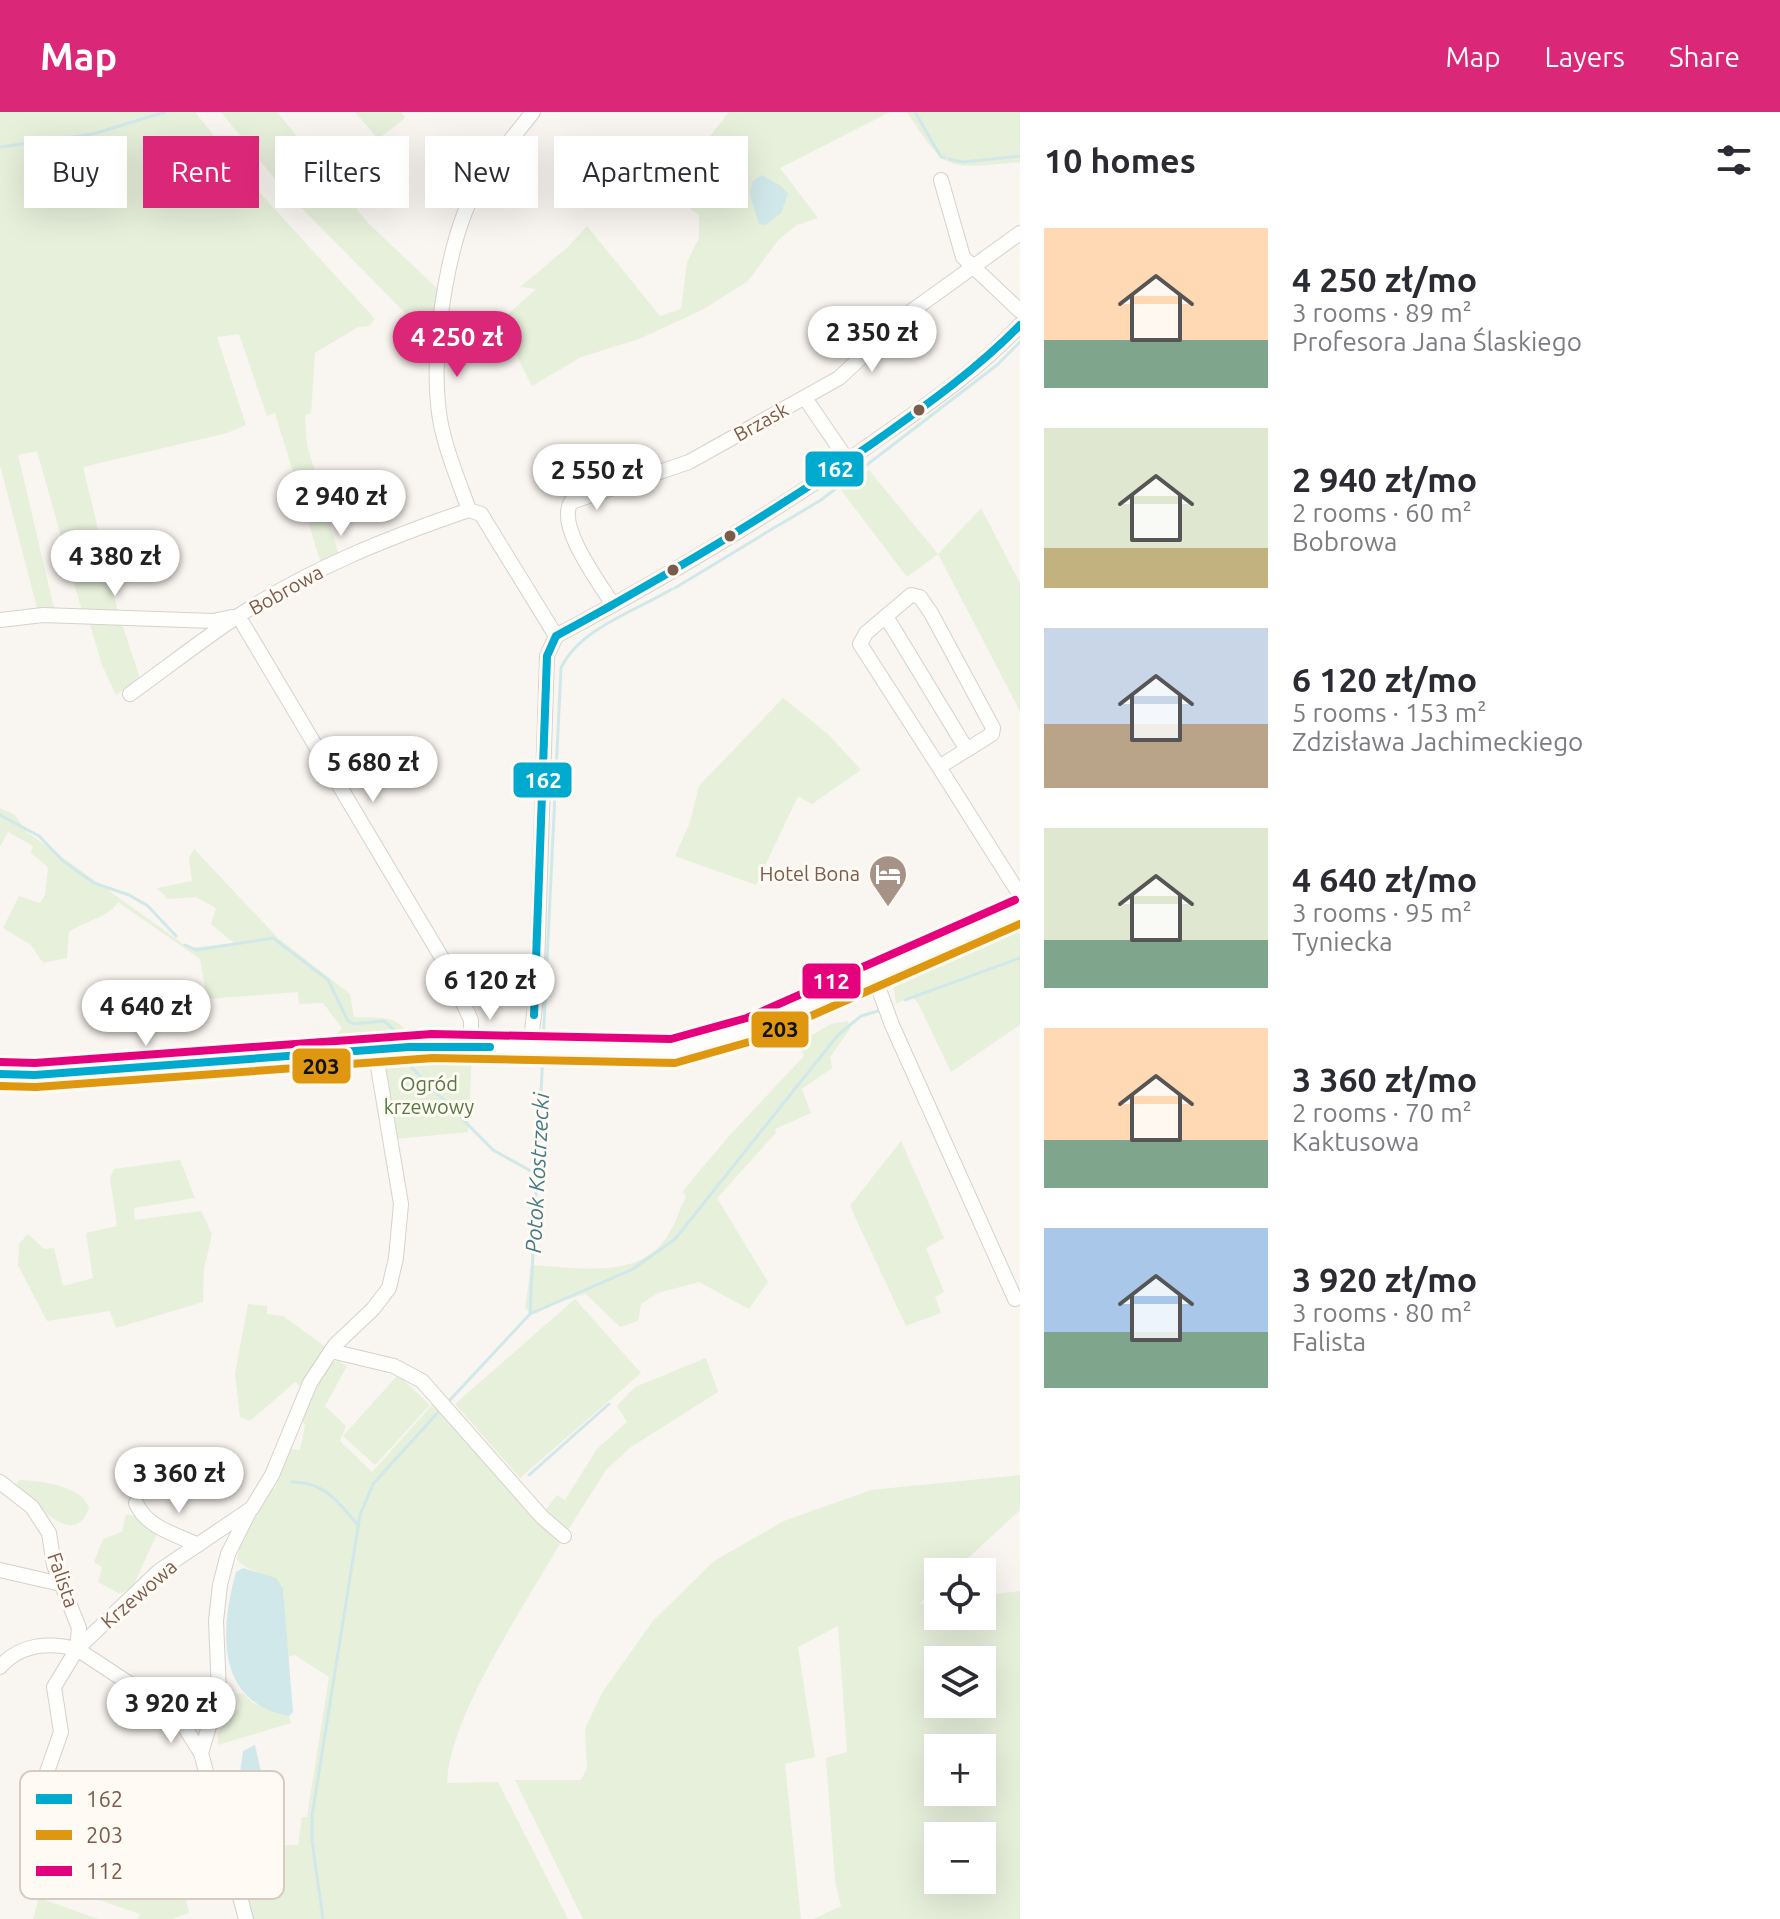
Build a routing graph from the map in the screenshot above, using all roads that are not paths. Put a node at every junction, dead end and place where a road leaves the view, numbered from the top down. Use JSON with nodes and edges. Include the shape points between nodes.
{"nodes":[{"id":1,"x":533,"y":112,"type":"edge"},
{"id":2,"x":941,"y":180,"type":"dead end"},
{"id":3,"x":1020,"y":233,"type":"edge"},
{"id":4,"x":970,"y":268,"type":"junction"},
{"id":5,"x":1020,"y":311,"type":"edge"},
{"id":6,"x":1020,"y":325,"type":"edge"},
{"id":7,"x":805,"y":398,"type":"junction"},
{"id":8,"x":848,"y":461,"type":"junction"},
{"id":9,"x":469,"y":510,"type":"junction"},
{"id":10,"x":613,"y":605,"type":"junction"},
{"id":11,"x":887,"y":618,"type":"junction"},
{"id":12,"x":1,"y":620,"type":"edge"},
{"id":13,"x":240,"y":620,"type":"junction"},
{"id":14,"x":556,"y":636,"type":"junction"},
{"id":15,"x":130,"y":694,"type":"dead end"},
{"id":16,"x":967,"y":750,"type":"junction"},
{"id":17,"x":939,"y":767,"type":"junction"},
{"id":18,"x":1020,"y":895,"type":"edge"},
{"id":19,"x":1020,"y":911,"type":"edge"},
{"id":20,"x":874,"y":976,"type":"junction"},
{"id":21,"x":471,"y":1046,"type":"junction"},
{"id":22,"x":375,"y":1049,"type":"junction"},
{"id":23,"x":541,"y":1049,"type":"junction"},
{"id":24,"x":0,"y":1074,"type":"edge"},
{"id":25,"x":1015,"y":1299,"type":"dead end"},
{"id":26,"x":331,"y":1351,"type":"junction"},
{"id":27,"x":0,"y":1482,"type":"edge"},
{"id":28,"x":136,"y":1503,"type":"dead end"},
{"id":29,"x":252,"y":1508,"type":"junction"},
{"id":30,"x":564,"y":1536,"type":"dead end"},
{"id":31,"x":198,"y":1545,"type":"junction"},
{"id":32,"x":0,"y":1570,"type":"edge"},
{"id":33,"x":61,"y":1584,"type":"junction"},
{"id":34,"x":77,"y":1649,"type":"junction"},
{"id":35,"x":0,"y":1667,"type":"edge"},
{"id":36,"x":177,"y":1715,"type":"junction"},
{"id":37,"x":210,"y":1718,"type":"junction"},
{"id":38,"x":201,"y":1753,"type":"junction"},
{"id":39,"x":47,"y":1771,"type":"edge"},
{"id":40,"x":206,"y":1771,"type":"edge"},
{"id":41,"x":241,"y":1899,"type":"edge"},
{"id":42,"x":246,"y":1919,"type":"edge"}],
"edges":[{"from":1,"to":9,"type":"street","via":[[480,180],[456,230],[439,341],[438,402]]},
{"from":2,"to":4,"type":"street"},
{"from":3,"to":4,"type":"street","name":"Brzask"},
{"from":4,"to":5,"type":"street"},
{"from":4,"to":7,"type":"street","name":"Brzask","via":[[898,322],[847,373]]},
{"from":6,"to":8,"type":"street","via":[[992,355]]},
{"from":7,"to":8,"type":"street"},
{"from":7,"to":10,"type":"street","name":"Brzask","via":[[689,462],[571,502],[567,525]]},
{"from":8,"to":10,"type":"street","via":[[730,539]]},
{"from":9,"to":13,"type":"street","name":"Bobrowa","via":[[350,554]]},
{"from":9,"to":14,"type":"street","via":[[481,514]]},
{"from":10,"to":14,"type":"street"},
{"from":11,"to":16,"type":"street"},
{"from":11,"to":16,"type":"street","via":[[911,595],[920,597],[931,613],[993,728],[983,742]]},
{"from":11,"to":17,"type":"street","via":[[861,639],[862,650]]},
{"from":12,"to":13,"type":"street","name":"Bobrowa","via":[[34,615]]},
{"from":13,"to":15,"type":"street","name":"Bobrowa"},
{"from":13,"to":21,"type":"street","via":[[421,920],[465,1005]]},
{"from":14,"to":23,"type":"street","via":[[547,656],[536,998]]},
{"from":16,"to":17,"type":"street"},
{"from":17,"to":18,"type":"street"},
{"from":19,"to":20,"type":"street"},
{"from":20,"to":23,"type":"street","via":[[693,1048]]},
{"from":20,"to":25,"type":"street"},
{"from":21,"to":22,"type":"street"},
{"from":21,"to":23,"type":"street"},
{"from":22,"to":24,"type":"street"},
{"from":22,"to":26,"type":"street","name":"Krzewowa","via":[[401,1204],[396,1258],[389,1288]]},
{"from":26,"to":29,"type":"street","name":"Krzewowa","via":[[310,1383],[277,1464]]},
{"from":26,"to":30,"type":"street","via":[[411,1372]]},
{"from":27,"to":33,"type":"street","name":"Falista","via":[[32,1507],[49,1533]]},
{"from":28,"to":31,"type":"street","via":[[153,1525]]},
{"from":29,"to":31,"type":"street","name":"Krzewowa"},
{"from":29,"to":37,"type":"street","via":[[228,1554],[220,1585],[219,1693]]},
{"from":31,"to":34,"type":"street","name":"Krzewowa","via":[[159,1571]]},
{"from":32,"to":33,"type":"street"},
{"from":33,"to":34,"type":"street","name":"Falista","via":[[79,1628]]},
{"from":34,"to":35,"type":"street","via":[[40,1645]]},
{"from":34,"to":36,"type":"street"},
{"from":34,"to":39,"type":"street","name":"Krzewowa","via":[[54,1687],[61,1732]]},
{"from":36,"to":37,"type":"street"},
{"from":36,"to":38,"type":"street"},
{"from":37,"to":38,"type":"street"},
{"from":38,"to":40,"type":"street"},
{"from":41,"to":42,"type":"street"}]}
